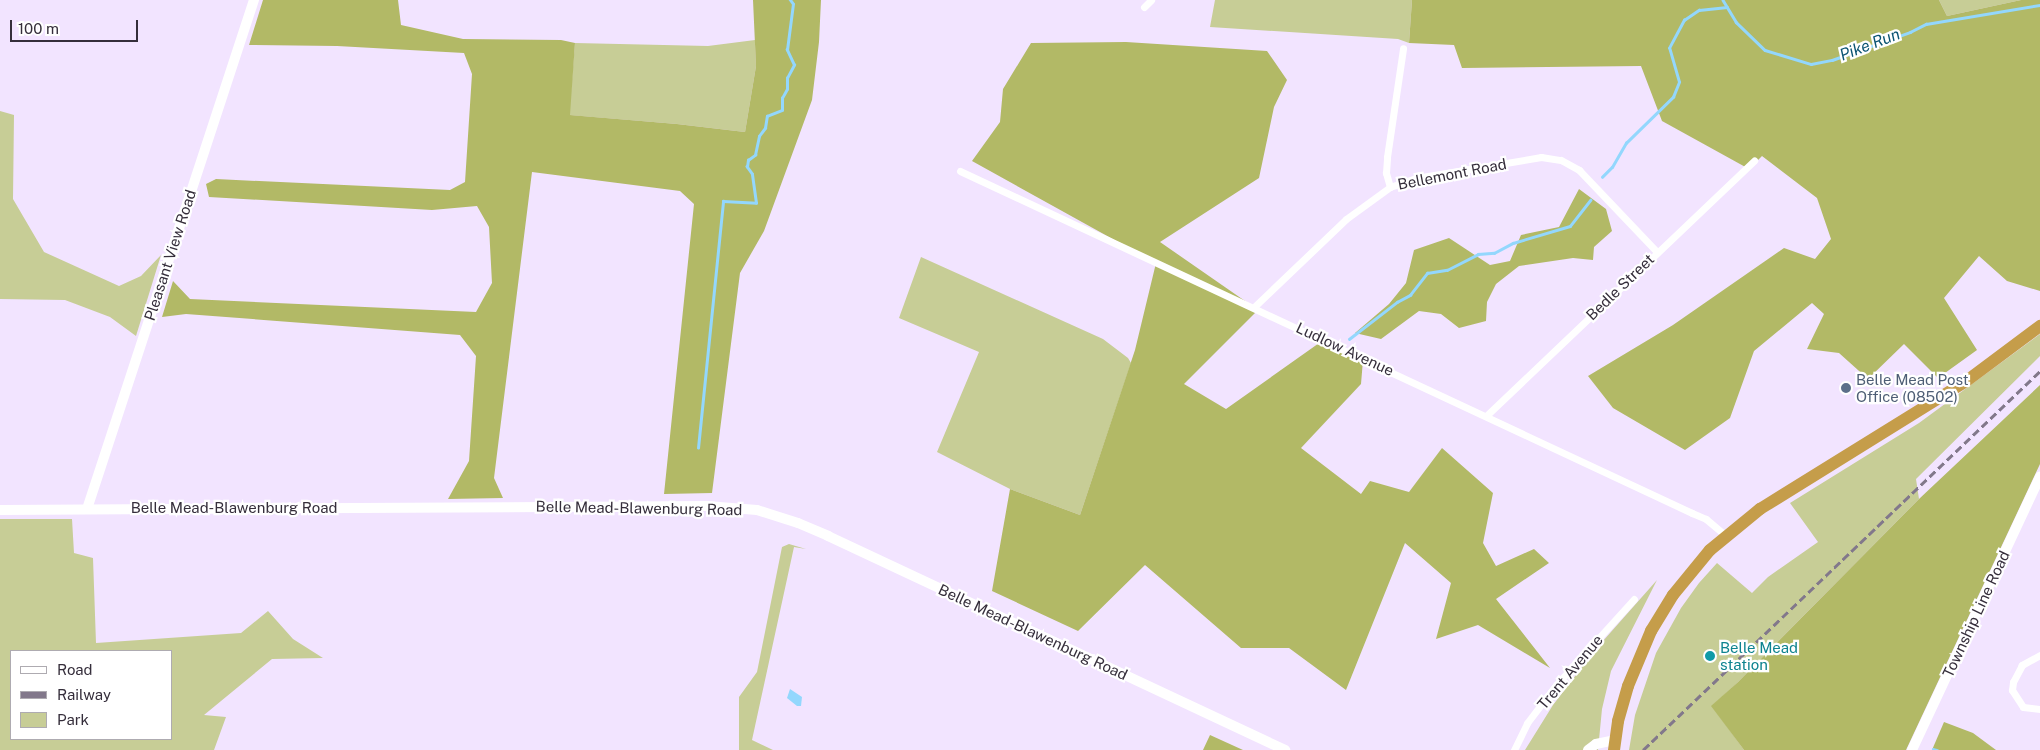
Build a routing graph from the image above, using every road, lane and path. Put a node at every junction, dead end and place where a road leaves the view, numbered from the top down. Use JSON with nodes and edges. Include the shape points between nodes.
{"nodes":[{"id":1,"x":254,"y":0,"type":"edge"},
{"id":2,"x":1151,"y":0,"type":"edge"},
{"id":3,"x":1144,"y":7,"type":"dead end"},
{"id":4,"x":1403,"y":48,"type":"dead end"},
{"id":5,"x":1754,"y":161,"type":"dead end"},
{"id":6,"x":960,"y":171,"type":"dead end"},
{"id":7,"x":1390,"y":187,"type":"junction"},
{"id":8,"x":1657,"y":252,"type":"junction"},
{"id":9,"x":1254,"y":307,"type":"junction"},
{"id":10,"x":2040,"y":326,"type":"edge"},
{"id":11,"x":1487,"y":415,"type":"junction"},
{"id":12,"x":2040,"y":477,"type":"edge"},
{"id":13,"x":87,"y":509,"type":"junction"},
{"id":14,"x":0,"y":510,"type":"edge"},
{"id":15,"x":1725,"y":535,"type":"junction"},
{"id":16,"x":1634,"y":600,"type":"dead end"},
{"id":17,"x":2040,"y":655,"type":"edge"},
{"id":18,"x":2040,"y":708,"type":"edge"},
{"id":19,"x":1614,"y":745,"type":"edge"},
{"id":20,"x":1592,"y":747,"type":"edge"},
{"id":21,"x":1285,"y":750,"type":"edge"},
{"id":22,"x":1514,"y":750,"type":"edge"},
{"id":23,"x":1912,"y":750,"type":"edge"}],
"edges":[{"from":1,"to":13,"type":"street","name":"Pleasant View Road"},
{"from":2,"to":3,"type":"street"},
{"from":4,"to":7,"type":"street","via":[[1387,157],[1386,173]]},
{"from":5,"to":8,"type":"street","name":"Bedle Street"},
{"from":6,"to":9,"type":"street","name":"Ludlow Avenue"},
{"from":7,"to":8,"type":"street","name":"Bellemont Road","via":[[1454,171],[1551,158],[1579,170]]},
{"from":7,"to":9,"type":"street","name":"Bellemont Road","via":[[1346,219]]},
{"from":8,"to":11,"type":"street","name":"Bedle Street"},
{"from":9,"to":11,"type":"street","name":"Ludlow Avenue"},
{"from":10,"to":15,"type":"highway","via":[[1965,382],[1776,498]]},
{"from":11,"to":15,"type":"street","name":"Ludlow Avenue","via":[[1699,516]]},
{"from":12,"to":23,"type":"street","name":"Township Line Road"},
{"from":13,"to":14,"type":"street","name":"Belle Mead-Blawenburg Road"},
{"from":13,"to":21,"type":"street","name":"Belle Mead-Blawenburg Road","via":[[707,506],[757,510],[828,536]]},
{"from":15,"to":19,"type":"highway","via":[[1663,609],[1638,659],[1618,721]]},
{"from":16,"to":22,"type":"street","name":"Trent Avenue","via":[[1556,685],[1527,723]]},
{"from":17,"to":18,"type":"street","via":[[2022,665],[2012,690],[2023,706]]},
{"from":19,"to":20,"type":"street"}]}
